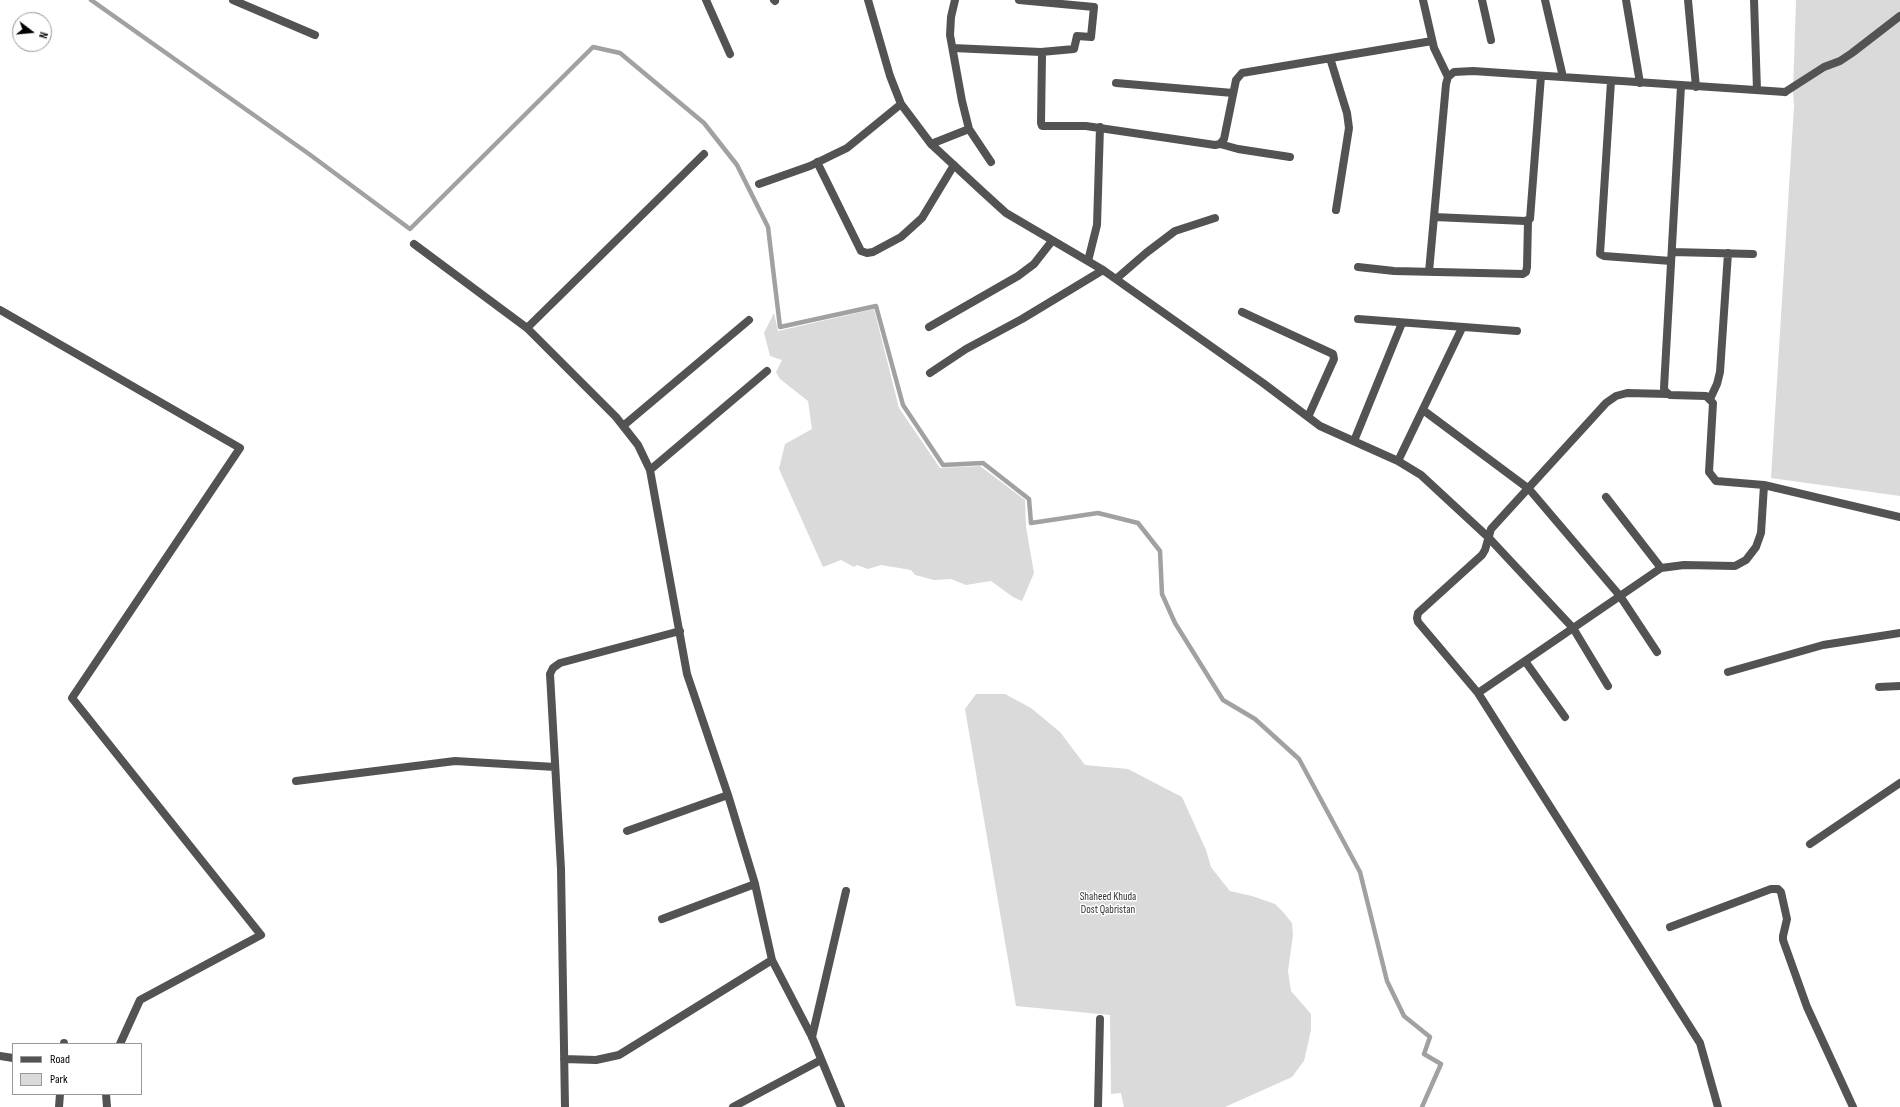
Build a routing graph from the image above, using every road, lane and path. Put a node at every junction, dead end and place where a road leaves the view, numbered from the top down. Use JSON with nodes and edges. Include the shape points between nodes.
{"nodes":[{"id":1,"x":233,"y":0,"type":"edge"},
{"id":2,"x":706,"y":0,"type":"edge"},
{"id":3,"x":955,"y":0,"type":"edge"},
{"id":4,"x":1019,"y":0,"type":"edge"},
{"id":5,"x":1423,"y":0,"type":"edge"},
{"id":6,"x":1482,"y":0,"type":"edge"},
{"id":7,"x":1546,"y":0,"type":"edge"},
{"id":8,"x":1626,"y":0,"type":"edge"},
{"id":9,"x":1688,"y":0,"type":"edge"},
{"id":10,"x":1754,"y":0,"type":"edge"},
{"id":11,"x":869,"y":2,"type":"edge"},
{"id":12,"x":1900,"y":16,"type":"edge"},
{"id":13,"x":315,"y":35,"type":"dead end"},
{"id":14,"x":1491,"y":40,"type":"dead end"},
{"id":15,"x":1432,"y":41,"type":"junction"},
{"id":16,"x":952,"y":48,"type":"junction"},
{"id":17,"x":1040,"y":52,"type":"junction"},
{"id":18,"x":730,"y":54,"type":"dead end"},
{"id":19,"x":1330,"y":58,"type":"junction"},
{"id":20,"x":1541,"y":76,"type":"junction"},
{"id":21,"x":1448,"y":77,"type":"junction"},
{"id":22,"x":1563,"y":77,"type":"junction"},
{"id":23,"x":1611,"y":81,"type":"junction"},
{"id":24,"x":1116,"y":83,"type":"dead end"},
{"id":25,"x":1640,"y":83,"type":"junction"},
{"id":26,"x":1681,"y":86,"type":"junction"},
{"id":27,"x":1696,"y":87,"type":"junction"},
{"id":28,"x":1756,"y":90,"type":"junction"},
{"id":29,"x":1233,"y":93,"type":"junction"},
{"id":30,"x":901,"y":104,"type":"junction"},
{"id":31,"x":1100,"y":128,"type":"junction"},
{"id":32,"x":969,"y":129,"type":"junction"},
{"id":33,"x":931,"y":144,"type":"junction"},
{"id":34,"x":1220,"y":144,"type":"junction"},
{"id":35,"x":704,"y":154,"type":"dead end"},
{"id":36,"x":1290,"y":157,"type":"dead end"},
{"id":37,"x":817,"y":162,"type":"junction"},
{"id":38,"x":991,"y":162,"type":"dead end"},
{"id":39,"x":954,"y":165,"type":"junction"},
{"id":40,"x":759,"y":184,"type":"dead end"},
{"id":41,"x":1336,"y":210,"type":"dead end"},
{"id":42,"x":1434,"y":217,"type":"junction"},
{"id":43,"x":1215,"y":218,"type":"dead end"},
{"id":44,"x":1528,"y":221,"type":"junction"},
{"id":45,"x":1052,"y":241,"type":"junction"},
{"id":46,"x":414,"y":244,"type":"dead end"},
{"id":47,"x":1672,"y":252,"type":"junction"},
{"id":48,"x":1728,"y":253,"type":"junction"},
{"id":49,"x":1753,"y":254,"type":"dead end"},
{"id":50,"x":1088,"y":261,"type":"junction"},
{"id":51,"x":1671,"y":261,"type":"junction"},
{"id":52,"x":1358,"y":267,"type":"dead end"},
{"id":53,"x":1103,"y":270,"type":"junction"},
{"id":54,"x":1429,"y":272,"type":"junction"},
{"id":55,"x":1116,"y":279,"type":"junction"},
{"id":56,"x":0,"y":310,"type":"edge"},
{"id":57,"x":1242,"y":312,"type":"dead end"},
{"id":58,"x":1358,"y":319,"type":"dead end"},
{"id":59,"x":749,"y":320,"type":"dead end"},
{"id":60,"x":1402,"y":323,"type":"junction"},
{"id":61,"x":929,"y":327,"type":"dead end"},
{"id":62,"x":527,"y":328,"type":"junction"},
{"id":63,"x":1462,"y":328,"type":"junction"},
{"id":64,"x":1517,"y":331,"type":"dead end"},
{"id":65,"x":766,"y":372,"type":"dead end"},
{"id":66,"x":930,"y":373,"type":"dead end"},
{"id":67,"x":1668,"y":394,"type":"junction"},
{"id":68,"x":1710,"y":399,"type":"junction"},
{"id":69,"x":1423,"y":410,"type":"junction"},
{"id":70,"x":1308,"y":417,"type":"junction"},
{"id":71,"x":623,"y":426,"type":"junction"},
{"id":72,"x":1354,"y":441,"type":"junction"},
{"id":73,"x":1398,"y":461,"type":"junction"},
{"id":74,"x":650,"y":470,"type":"junction"},
{"id":75,"x":1764,"y":485,"type":"junction"},
{"id":76,"x":1529,"y":489,"type":"junction"},
{"id":77,"x":1606,"y":497,"type":"dead end"},
{"id":78,"x":1900,"y":517,"type":"edge"},
{"id":79,"x":1488,"y":537,"type":"junction"},
{"id":80,"x":1661,"y":568,"type":"junction"},
{"id":81,"x":1620,"y":596,"type":"junction"},
{"id":82,"x":1573,"y":628,"type":"junction"},
{"id":83,"x":680,"y":631,"type":"junction"},
{"id":84,"x":1900,"y":633,"type":"edge"},
{"id":85,"x":1657,"y":652,"type":"dead end"},
{"id":86,"x":1525,"y":661,"type":"junction"},
{"id":87,"x":1728,"y":672,"type":"dead end"},
{"id":88,"x":1608,"y":686,"type":"dead end"},
{"id":89,"x":1900,"y":686,"type":"edge"},
{"id":90,"x":1879,"y":687,"type":"dead end"},
{"id":91,"x":1478,"y":693,"type":"junction"},
{"id":92,"x":1565,"y":717,"type":"dead end"},
{"id":93,"x":555,"y":767,"type":"junction"},
{"id":94,"x":296,"y":781,"type":"dead end"},
{"id":95,"x":1900,"y":783,"type":"edge"},
{"id":96,"x":728,"y":796,"type":"junction"},
{"id":97,"x":627,"y":831,"type":"dead end"},
{"id":98,"x":1810,"y":844,"type":"dead end"},
{"id":99,"x":755,"y":884,"type":"junction"},
{"id":100,"x":846,"y":891,"type":"dead end"},
{"id":101,"x":662,"y":919,"type":"dead end"},
{"id":102,"x":1670,"y":927,"type":"dead end"},
{"id":103,"x":772,"y":960,"type":"junction"},
{"id":104,"x":1100,"y":1019,"type":"dead end"},
{"id":105,"x":812,"y":1037,"type":"junction"},
{"id":106,"x":120,"y":1043,"type":"edge"},
{"id":107,"x":0,"y":1056,"type":"edge"},
{"id":108,"x":12,"y":1058,"type":"edge"},
{"id":109,"x":564,"y":1059,"type":"junction"},
{"id":110,"x":821,"y":1060,"type":"junction"},
{"id":111,"x":60,"y":1095,"type":"edge"},
{"id":112,"x":106,"y":1095,"type":"edge"},
{"id":113,"x":59,"y":1107,"type":"edge"},
{"id":114,"x":107,"y":1107,"type":"edge"},
{"id":115,"x":565,"y":1107,"type":"edge"},
{"id":116,"x":733,"y":1107,"type":"edge"},
{"id":117,"x":841,"y":1107,"type":"edge"},
{"id":118,"x":1098,"y":1107,"type":"edge"},
{"id":119,"x":1718,"y":1107,"type":"edge"},
{"id":120,"x":1853,"y":1107,"type":"edge"}],
"edges":[{"from":1,"to":13,"type":"street"},
{"from":2,"to":18,"type":"street"},
{"from":3,"to":16,"type":"street","via":[[951,17]]},
{"from":4,"to":17,"type":"street","via":[[1094,7],[1091,37],[1077,36],[1074,49]]},
{"from":5,"to":15,"type":"street"},
{"from":6,"to":14,"type":"street"},
{"from":7,"to":22,"type":"street"},
{"from":8,"to":25,"type":"street"},
{"from":9,"to":27,"type":"street"},
{"from":10,"to":28,"type":"street"},
{"from":11,"to":30,"type":"street","via":[[890,76]]},
{"from":12,"to":28,"type":"street","via":[[1840,61],[1824,67],[1784,92]]},
{"from":15,"to":19,"type":"street"},
{"from":15,"to":21,"type":"street"},
{"from":16,"to":17,"type":"street"},
{"from":16,"to":32,"type":"street"},
{"from":17,"to":31,"type":"street","via":[[1042,126]]},
{"from":19,"to":29,"type":"street","via":[[1242,73],[1238,76]]},
{"from":19,"to":41,"type":"street","via":[[1349,128]]},
{"from":20,"to":21,"type":"street","via":[[1473,71],[1454,72]]},
{"from":20,"to":22,"type":"street"},
{"from":20,"to":44,"type":"street"},
{"from":21,"to":42,"type":"street"},
{"from":22,"to":23,"type":"street"},
{"from":23,"to":25,"type":"street"},
{"from":23,"to":51,"type":"street","via":[[1600,254]]},
{"from":24,"to":29,"type":"street"},
{"from":25,"to":26,"type":"street"},
{"from":26,"to":27,"type":"street"},
{"from":26,"to":47,"type":"street"},
{"from":27,"to":28,"type":"street"},
{"from":29,"to":34,"type":"street","via":[[1224,139]]},
{"from":30,"to":33,"type":"street"},
{"from":30,"to":37,"type":"street","via":[[847,148]]},
{"from":31,"to":34,"type":"street"},
{"from":31,"to":50,"type":"street","via":[[1097,225]]},
{"from":32,"to":33,"type":"street"},
{"from":32,"to":38,"type":"street"},
{"from":33,"to":39,"type":"street"},
{"from":34,"to":36,"type":"street"},
{"from":35,"to":62,"type":"street"},
{"from":37,"to":39,"type":"street","via":[[861,251],[867,253],[901,237],[922,218]]},
{"from":37,"to":40,"type":"street"},
{"from":39,"to":45,"type":"street","via":[[1006,213]]},
{"from":42,"to":44,"type":"street"},
{"from":42,"to":54,"type":"street"},
{"from":43,"to":55,"type":"street","via":[[1175,231]]},
{"from":44,"to":54,"type":"street","via":[[1526,272]]},
{"from":45,"to":50,"type":"street"},
{"from":45,"to":61,"type":"street","via":[[1034,264],[1018,276]]},
{"from":46,"to":62,"type":"street"},
{"from":47,"to":48,"type":"street"},
{"from":47,"to":51,"type":"street"},
{"from":48,"to":49,"type":"street"},
{"from":48,"to":68,"type":"street","via":[[1720,372]]},
{"from":50,"to":53,"type":"street"},
{"from":51,"to":67,"type":"street","via":[[1664,388]]},
{"from":52,"to":54,"type":"street"},
{"from":53,"to":55,"type":"street"},
{"from":53,"to":66,"type":"street","via":[[966,349]]},
{"from":55,"to":70,"type":"street"},
{"from":56,"to":106,"type":"street","via":[[240,448],[72,698],[261,935],[140,1000]]},
{"from":57,"to":70,"type":"street","via":[[1334,354],[1334,360]]},
{"from":58,"to":60,"type":"street"},
{"from":59,"to":71,"type":"street"},
{"from":60,"to":63,"type":"street"},
{"from":60,"to":72,"type":"street"},
{"from":62,"to":71,"type":"street"},
{"from":63,"to":64,"type":"street"},
{"from":63,"to":69,"type":"street"},
{"from":65,"to":74,"type":"street"},
{"from":67,"to":68,"type":"street","via":[[1704,396]]},
{"from":67,"to":76,"type":"street","via":[[1627,393],[1616,396],[1606,403]]},
{"from":68,"to":75,"type":"street","via":[[1713,405],[1709,472],[1712,478],[1722,483]]},
{"from":69,"to":73,"type":"street"},
{"from":69,"to":76,"type":"street"},
{"from":70,"to":72,"type":"street","via":[[1320,426]]},
{"from":71,"to":74,"type":"street","via":[[638,445]]},
{"from":72,"to":73,"type":"street"},
{"from":73,"to":79,"type":"street","via":[[1421,475]]},
{"from":74,"to":83,"type":"street"},
{"from":75,"to":78,"type":"street"},
{"from":75,"to":80,"type":"street","via":[[1761,533],[1756,547],[1746,560],[1735,566],[1684,565]]},
{"from":76,"to":79,"type":"street","via":[[1491,530]]},
{"from":76,"to":81,"type":"street"},
{"from":77,"to":80,"type":"street"},
{"from":79,"to":82,"type":"street"},
{"from":79,"to":91,"type":"street","via":[[1482,555],[1418,613],[1417,618]]},
{"from":80,"to":81,"type":"street"},
{"from":81,"to":82,"type":"street"},
{"from":81,"to":85,"type":"street"},
{"from":82,"to":86,"type":"street"},
{"from":82,"to":88,"type":"street"},
{"from":83,"to":93,"type":"street","via":[[560,663],[553,668],[550,674]]},
{"from":83,"to":96,"type":"street","via":[[687,674]]},
{"from":84,"to":87,"type":"street","via":[[1823,646]]},
{"from":86,"to":91,"type":"street"},
{"from":86,"to":92,"type":"street"},
{"from":89,"to":90,"type":"street"},
{"from":91,"to":119,"type":"street","via":[[1700,1043]]},
{"from":93,"to":94,"type":"street","via":[[455,761]]},
{"from":93,"to":109,"type":"street","via":[[561,869]]},
{"from":95,"to":98,"type":"street"},
{"from":96,"to":97,"type":"street"},
{"from":96,"to":99,"type":"street"},
{"from":99,"to":101,"type":"street"},
{"from":99,"to":103,"type":"street"},
{"from":100,"to":105,"type":"street"},
{"from":102,"to":120,"type":"street","via":[[1778,889],[1787,918],[1783,940],[1807,1007]]},
{"from":103,"to":105,"type":"street"},
{"from":103,"to":109,"type":"street","via":[[619,1055],[596,1060]]},
{"from":104,"to":118,"type":"street"},
{"from":105,"to":110,"type":"street"},
{"from":107,"to":108,"type":"street"},
{"from":109,"to":115,"type":"street"},
{"from":110,"to":116,"type":"street"},
{"from":110,"to":117,"type":"street"},
{"from":111,"to":113,"type":"street"},
{"from":112,"to":114,"type":"street"}]}
